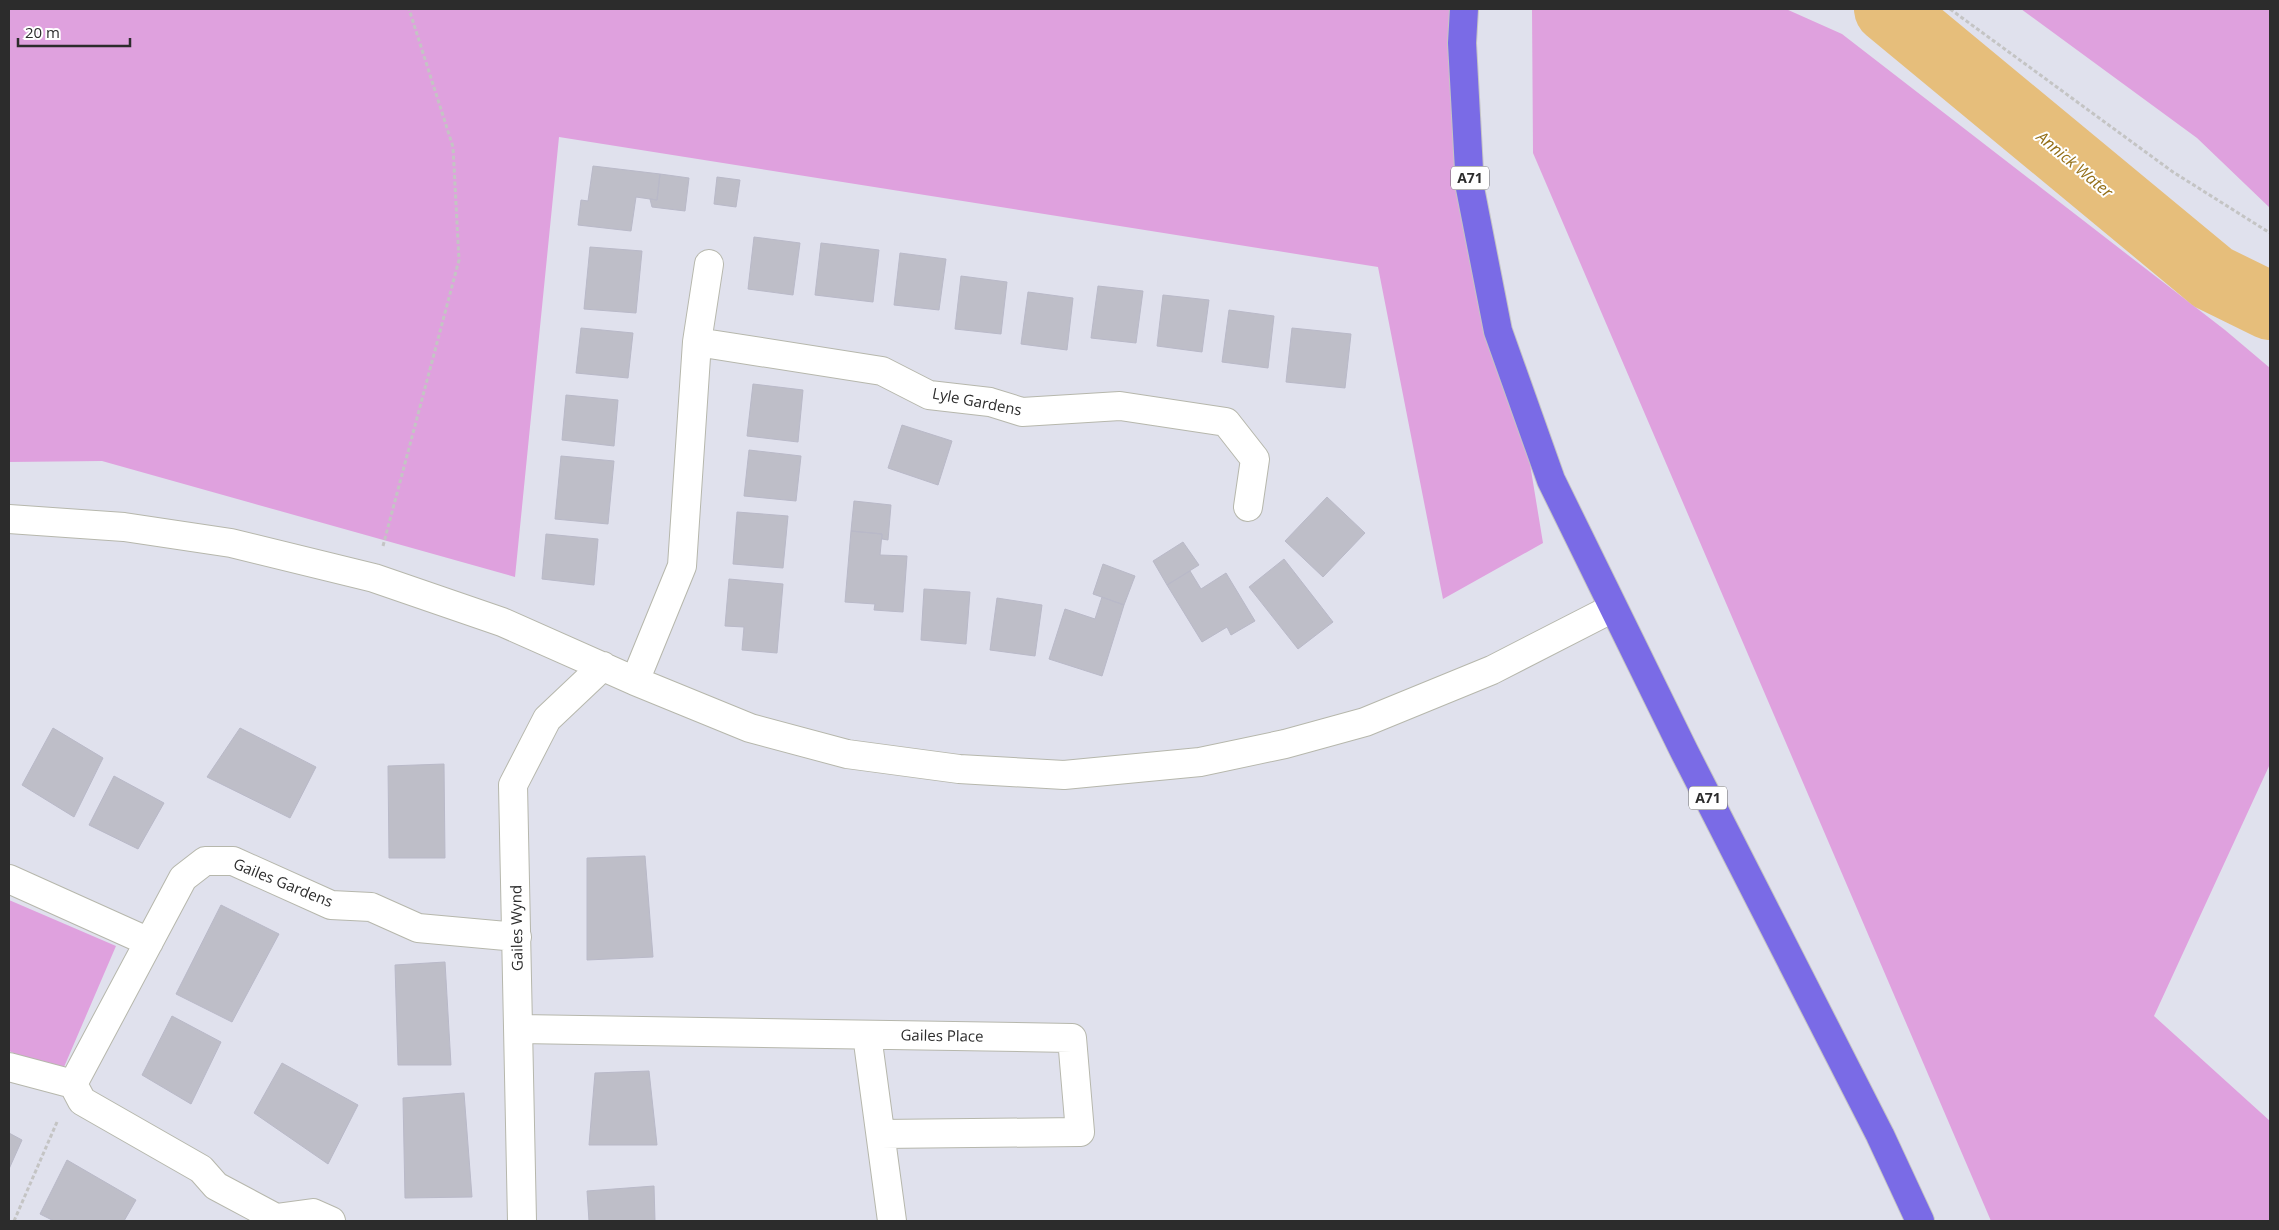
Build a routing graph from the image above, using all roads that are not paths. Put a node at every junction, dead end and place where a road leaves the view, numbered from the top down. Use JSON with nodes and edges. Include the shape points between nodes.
{"nodes":[{"id":1,"x":1464,"y":9,"type":"edge"},
{"id":2,"x":709,"y":264,"type":"dead end"},
{"id":3,"x":697,"y":342,"type":"junction"},
{"id":4,"x":1248,"y":508,"type":"dead end"},
{"id":5,"x":9,"y":519,"type":"edge"},
{"id":6,"x":1613,"y":608,"type":"junction"},
{"id":7,"x":603,"y":666,"type":"junction"},
{"id":8,"x":635,"y":681,"type":"junction"},
{"id":9,"x":9,"y":879,"type":"edge"},
{"id":10,"x":517,"y":937,"type":"junction"},
{"id":11,"x":149,"y":942,"type":"junction"},
{"id":12,"x":520,"y":1029,"type":"junction"},
{"id":13,"x":867,"y":1035,"type":"junction"},
{"id":14,"x":9,"y":1067,"type":"edge"},
{"id":15,"x":73,"y":1084,"type":"junction"},
{"id":16,"x":881,"y":1134,"type":"junction"},
{"id":17,"x":331,"y":1221,"type":"edge"},
{"id":18,"x":522,"y":1221,"type":"edge"},
{"id":19,"x":892,"y":1221,"type":"edge"},
{"id":20,"x":1920,"y":1221,"type":"edge"}],
"edges":[{"from":1,"to":6,"type":"main road","number":"A71","via":[[1462,43],[1470,188],[1498,331],[1551,480]]},
{"from":2,"to":3,"type":"street"},
{"from":3,"to":4,"type":"street","name":"Lyle Gardens","via":[[882,371],[930,395],[990,402],[1022,412],[1120,406],[1226,422],[1255,459]]},
{"from":3,"to":8,"type":"street","via":[[682,566]]},
{"from":5,"to":7,"type":"street","via":[[124,527],[231,543],[374,578],[502,622]]},
{"from":6,"to":8,"type":"street","via":[[1492,670],[1365,722],[1200,762],[1064,775],[959,769],[847,754],[750,728]]},
{"from":6,"to":20,"type":"main road","number":"A71","via":[[1880,1135]]},
{"from":7,"to":8,"type":"street"},
{"from":7,"to":10,"type":"street","name":"Gailes Wynd","via":[[547,718],[514,785]]},
{"from":9,"to":11,"type":"street"},
{"from":10,"to":11,"type":"street","name":"Gailes Gardens","via":[[418,928],[371,907],[332,905],[233,861],[205,861],[182,878]]},
{"from":10,"to":12,"type":"street","name":"Gailes Wynd"},
{"from":11,"to":15,"type":"street","name":"Gailes Gardens"},
{"from":12,"to":13,"type":"street","name":"Gailes Place"},
{"from":12,"to":18,"type":"street","name":"Gailes Wynd"},
{"from":13,"to":16,"type":"street"},
{"from":13,"to":16,"type":"street","name":"Gailes Place","via":[[1072,1038],[1080,1132]]},
{"from":14,"to":15,"type":"street"},
{"from":15,"to":17,"type":"street","via":[[82,1101],[201,1169],[216,1186],[276,1218],[313,1213]]},
{"from":16,"to":19,"type":"street"}]}
